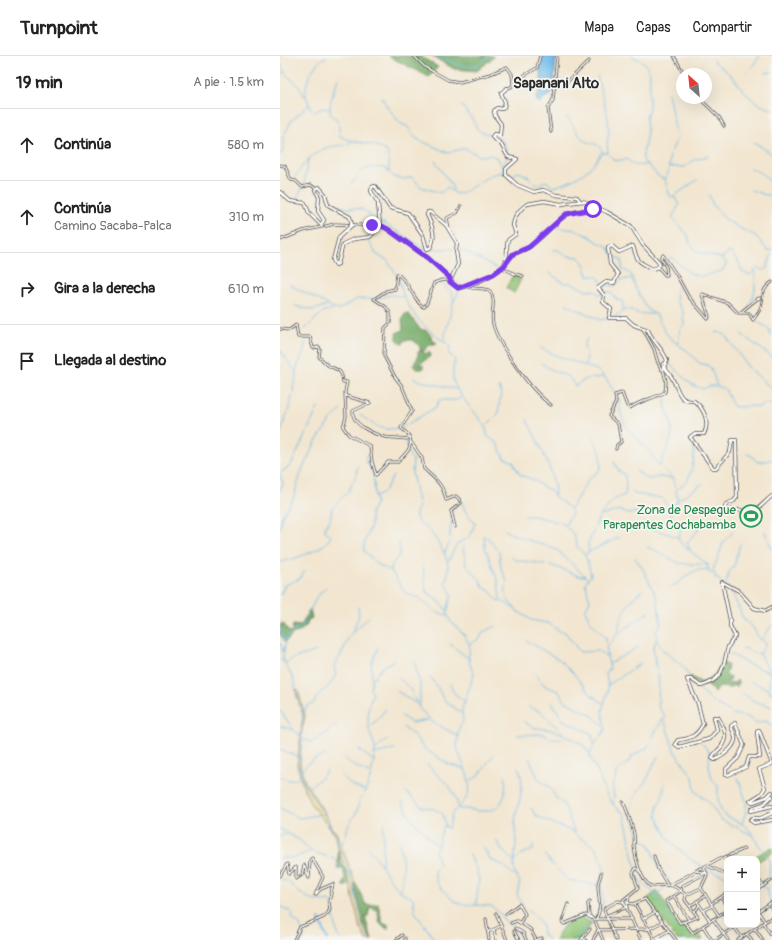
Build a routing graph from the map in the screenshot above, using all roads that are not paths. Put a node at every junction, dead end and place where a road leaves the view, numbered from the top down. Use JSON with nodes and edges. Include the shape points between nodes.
{"nodes":[{"id":1,"x":414,"y":56,"type":"edge"},
{"id":2,"x":540,"y":56,"type":"edge"},
{"id":3,"x":557,"y":56,"type":"edge"},
{"id":4,"x":674,"y":56,"type":"edge"},
{"id":5,"x":589,"y":61,"type":"dead end"},
{"id":6,"x":681,"y":68,"type":"edge"},
{"id":7,"x":513,"y":84,"type":"junction"},
{"id":8,"x":507,"y":88,"type":"joint"},
{"id":9,"x":553,"y":88,"type":"junction"},
{"id":10,"x":705,"y":104,"type":"edge"},
{"id":11,"x":724,"y":126,"type":"dead end"},
{"id":12,"x":551,"y":132,"type":"dead end"},
{"id":13,"x":280,"y":165,"type":"edge"},
{"id":14,"x":315,"y":188,"type":"junction"},
{"id":15,"x":280,"y":192,"type":"edge"},
{"id":16,"x":580,"y":201,"type":"junction"},
{"id":17,"x":461,"y":206,"type":"dead end"},
{"id":18,"x":600,"y":209,"type":"junction"},
{"id":19,"x":352,"y":224,"type":"junction"},
{"id":20,"x":380,"y":226,"type":"junction"},
{"id":21,"x":450,"y":229,"type":"junction"},
{"id":22,"x":280,"y":240,"type":"edge"},
{"id":23,"x":506,"y":262,"type":"junction"},
{"id":24,"x":658,"y":267,"type":"junction"},
{"id":25,"x":502,"y":268,"type":"junction"},
{"id":26,"x":523,"y":276,"type":"dead end"},
{"id":27,"x":450,"y":279,"type":"junction"},
{"id":28,"x":772,"y":282,"type":"edge"},
{"id":29,"x":465,"y":286,"type":"junction"},
{"id":30,"x":761,"y":298,"type":"junction"},
{"id":31,"x":739,"y":313,"type":"junction"},
{"id":32,"x":280,"y":329,"type":"edge"},
{"id":33,"x":643,"y":329,"type":"junction"},
{"id":34,"x":665,"y":363,"type":"junction"},
{"id":35,"x":662,"y":370,"type":"junction"},
{"id":36,"x":346,"y":396,"type":"junction"},
{"id":37,"x":551,"y":405,"type":"dead end"},
{"id":38,"x":409,"y":437,"type":"junction"},
{"id":39,"x":410,"y":440,"type":"junction"},
{"id":40,"x":616,"y":449,"type":"dead end"},
{"id":41,"x":772,"y":496,"type":"edge"},
{"id":42,"x":455,"y":527,"type":"dead end"},
{"id":43,"x":772,"y":607,"type":"edge"},
{"id":44,"x":772,"y":792,"type":"edge"},
{"id":45,"x":772,"y":796,"type":"edge"},
{"id":46,"x":623,"y":802,"type":"dead end"},
{"id":47,"x":772,"y":806,"type":"edge"},
{"id":48,"x":772,"y":813,"type":"edge"},
{"id":49,"x":772,"y":820,"type":"edge"},
{"id":50,"x":744,"y":849,"type":"dead end"},
{"id":51,"x":654,"y":856,"type":"dead end"},
{"id":52,"x":708,"y":866,"type":"junction"},
{"id":53,"x":696,"y":871,"type":"junction"},
{"id":54,"x":601,"y":872,"type":"dead end"},
{"id":55,"x":640,"y":872,"type":"junction"},
{"id":56,"x":706,"y":872,"type":"junction"},
{"id":57,"x":724,"y":873,"type":"dead end"},
{"id":58,"x":280,"y":876,"type":"edge"},
{"id":59,"x":772,"y":880,"type":"edge"},
{"id":60,"x":760,"y":882,"type":"edge"},
{"id":61,"x":667,"y":884,"type":"junction"},
{"id":62,"x":669,"y":885,"type":"junction"},
{"id":63,"x":763,"y":886,"type":"junction"},
{"id":64,"x":701,"y":888,"type":"junction"},
{"id":65,"x":760,"y":888,"type":"edge"},
{"id":66,"x":681,"y":891,"type":"junction"},
{"id":67,"x":686,"y":895,"type":"junction"},
{"id":68,"x":724,"y":895,"type":"edge"},
{"id":69,"x":629,"y":896,"type":"junction"},
{"id":70,"x":674,"y":896,"type":"junction"},
{"id":71,"x":705,"y":896,"type":"junction"},
{"id":72,"x":721,"y":897,"type":"junction"},
{"id":73,"x":590,"y":901,"type":"dead end"},
{"id":74,"x":624,"y":901,"type":"junction"},
{"id":75,"x":697,"y":901,"type":"junction"},
{"id":76,"x":628,"y":902,"type":"junction"},
{"id":77,"x":724,"y":902,"type":"edge"},
{"id":78,"x":772,"y":902,"type":"edge"},
{"id":79,"x":568,"y":904,"type":"dead end"},
{"id":80,"x":635,"y":904,"type":"junction"},
{"id":81,"x":699,"y":904,"type":"junction"},
{"id":82,"x":769,"y":904,"type":"junction"},
{"id":83,"x":711,"y":905,"type":"junction"},
{"id":84,"x":627,"y":907,"type":"junction"},
{"id":85,"x":690,"y":907,"type":"junction"},
{"id":86,"x":760,"y":909,"type":"edge"},
{"id":87,"x":772,"y":909,"type":"edge"},
{"id":88,"x":694,"y":911,"type":"junction"},
{"id":89,"x":704,"y":912,"type":"junction"},
{"id":90,"x":724,"y":912,"type":"edge"},
{"id":91,"x":496,"y":913,"type":"dead end"},
{"id":92,"x":655,"y":913,"type":"junction"},
{"id":93,"x":506,"y":914,"type":"dead end"},
{"id":94,"x":702,"y":914,"type":"dead end"},
{"id":95,"x":606,"y":916,"type":"junction"},
{"id":96,"x":719,"y":916,"type":"junction"},
{"id":97,"x":760,"y":916,"type":"edge"},
{"id":98,"x":772,"y":917,"type":"edge"},
{"id":99,"x":591,"y":918,"type":"junction"},
{"id":100,"x":486,"y":919,"type":"dead end"},
{"id":101,"x":608,"y":919,"type":"junction"},
{"id":102,"x":632,"y":919,"type":"junction"},
{"id":103,"x":644,"y":919,"type":"junction"},
{"id":104,"x":713,"y":919,"type":"junction"},
{"id":105,"x":595,"y":920,"type":"junction"},
{"id":106,"x":689,"y":920,"type":"junction"},
{"id":107,"x":710,"y":921,"type":"junction"},
{"id":108,"x":520,"y":922,"type":"junction"},
{"id":109,"x":662,"y":922,"type":"junction"},
{"id":110,"x":684,"y":922,"type":"junction"},
{"id":111,"x":512,"y":923,"type":"dead end"},
{"id":112,"x":764,"y":923,"type":"junction"},
{"id":113,"x":501,"y":926,"type":"junction"},
{"id":114,"x":703,"y":926,"type":"junction"},
{"id":115,"x":515,"y":928,"type":"dead end"},
{"id":116,"x":732,"y":928,"type":"edge"},
{"id":117,"x":735,"y":928,"type":"edge"},
{"id":118,"x":590,"y":929,"type":"dead end"},
{"id":119,"x":649,"y":929,"type":"junction"},
{"id":120,"x":755,"y":929,"type":"junction"},
{"id":121,"x":494,"y":930,"type":"junction"},
{"id":122,"x":598,"y":930,"type":"junction"},
{"id":123,"x":613,"y":930,"type":"junction"},
{"id":124,"x":637,"y":930,"type":"junction"},
{"id":125,"x":514,"y":931,"type":"dead end"},
{"id":126,"x":668,"y":931,"type":"junction"},
{"id":127,"x":488,"y":932,"type":"junction"},
{"id":128,"x":724,"y":934,"type":"junction"},
{"id":129,"x":748,"y":934,"type":"junction"},
{"id":130,"x":402,"y":935,"type":"dead end"},
{"id":131,"x":772,"y":936,"type":"edge"},
{"id":132,"x":542,"y":938,"type":"dead end"},
{"id":133,"x":742,"y":938,"type":"junction"},
{"id":134,"x":581,"y":939,"type":"edge"},
{"id":135,"x":655,"y":939,"type":"edge"},
{"id":136,"x":294,"y":940,"type":"edge"},
{"id":137,"x":396,"y":940,"type":"edge"},
{"id":138,"x":489,"y":940,"type":"edge"},
{"id":139,"x":496,"y":940,"type":"edge"},
{"id":140,"x":507,"y":940,"type":"edge"},
{"id":141,"x":519,"y":940,"type":"edge"},
{"id":142,"x":526,"y":940,"type":"edge"},
{"id":143,"x":536,"y":940,"type":"edge"},
{"id":144,"x":586,"y":940,"type":"edge"},
{"id":145,"x":593,"y":940,"type":"edge"},
{"id":146,"x":603,"y":940,"type":"edge"},
{"id":147,"x":616,"y":940,"type":"edge"},
{"id":148,"x":641,"y":940,"type":"edge"},
{"id":149,"x":676,"y":940,"type":"edge"},
{"id":150,"x":712,"y":940,"type":"edge"},
{"id":151,"x":715,"y":940,"type":"edge"},
{"id":152,"x":728,"y":940,"type":"edge"},
{"id":153,"x":739,"y":940,"type":"edge"},
{"id":154,"x":752,"y":940,"type":"edge"},
{"id":155,"x":763,"y":940,"type":"edge"}],
"edges":[{"from":1,"to":7,"type":"street","via":[[425,67],[448,80],[460,82],[507,67],[512,74]]},
{"from":2,"to":7,"type":"street","via":[[537,68]]},
{"from":3,"to":9,"type":"street"},
{"from":4,"to":6,"type":"street"},
{"from":5,"to":9,"type":"street","via":[[571,80]]},
{"from":7,"to":8,"type":"street"},
{"from":8,"to":16,"type":"street","via":[[501,93],[505,102],[504,107],[494,111],[501,124],[500,135],[494,134],[492,137],[501,144],[508,157],[517,159],[506,170],[506,175],[516,185],[534,192],[543,190],[556,195],[577,197]]},
{"from":9,"to":12,"type":"street","via":[[552,102],[548,108]]},
{"from":10,"to":11,"type":"street","via":[[719,117]]},
{"from":13,"to":14,"type":"street","via":[[285,166],[291,180],[302,186],[311,185]]},
{"from":14,"to":15,"type":"street","via":[[319,198],[318,211],[324,220],[323,224],[309,213],[305,203],[290,201]]},
{"from":14,"to":19,"type":"street","via":[[319,187],[323,191],[328,205],[350,217]]},
{"from":16,"to":18,"type":"street"},
{"from":16,"to":23,"type":"street","via":[[561,204],[544,201],[524,207],[513,223],[516,234],[508,240]]},
{"from":17,"to":21,"type":"street","via":[[457,213],[448,218]]},
{"from":18,"to":23,"type":"street","via":[[569,213],[529,247],[516,252]]},
{"from":18,"to":24,"type":"street","via":[[634,229],[643,245],[660,262]]},
{"from":19,"to":20,"type":"street"},
{"from":19,"to":20,"type":"street","via":[[337,240],[333,260],[336,265],[343,244],[354,239],[370,237]]},
{"from":19,"to":22,"type":"street","via":[[335,224],[303,231]]},
{"from":20,"to":21,"type":"street","via":[[377,199],[370,189],[373,186],[390,208],[408,213],[423,236],[427,249],[434,239],[428,212]]},
{"from":20,"to":27,"type":"street","via":[[423,254]]},
{"from":21,"to":27,"type":"street","via":[[457,243],[458,264]]},
{"from":23,"to":25,"type":"street"},
{"from":24,"to":31,"type":"street","via":[[667,275],[662,255],[687,294],[708,319],[702,294],[728,304]]},
{"from":24,"to":33,"type":"street","via":[[652,269],[638,261],[633,246],[619,252],[612,246],[607,248],[610,264],[618,273],[614,283],[606,282],[598,288],[604,295],[603,302],[611,309],[608,318],[626,318],[634,326]]},
{"from":25,"to":26,"type":"street"},
{"from":25,"to":29,"type":"street"},
{"from":27,"to":29,"type":"street","via":[[455,288]]},
{"from":27,"to":38,"type":"street","via":[[434,283],[424,307],[420,306],[407,284],[397,274],[395,289],[386,291],[374,299],[386,306],[390,313],[390,323],[385,328],[384,356],[412,409],[412,414],[401,428]]},
{"from":28,"to":30,"type":"street","via":[[766,287]]},
{"from":29,"to":37,"type":"street","via":[[490,291],[493,298],[491,317],[495,332],[520,372]]},
{"from":30,"to":31,"type":"street"},
{"from":30,"to":31,"type":"street","via":[[761,308],[753,320],[749,313]]},
{"from":32,"to":36,"type":"street","via":[[289,330],[296,325],[298,337],[310,338],[313,348],[320,349],[319,358],[326,361],[329,366],[335,367],[343,377],[343,382],[347,382]]},
{"from":33,"to":34,"type":"street","via":[[648,330],[653,341],[661,348],[667,360]]},
{"from":33,"to":35,"type":"street"},
{"from":34,"to":35,"type":"street","via":[[662,364]]},
{"from":34,"to":41,"type":"street","via":[[664,366],[682,398],[694,401],[703,411],[707,428],[704,434],[694,434],[690,437],[713,468],[727,457],[732,440],[736,439],[737,496],[734,502],[726,504],[725,508],[757,510]]},
{"from":35,"to":40,"type":"street","via":[[666,391],[651,399],[641,401],[630,408],[622,393],[616,394],[616,402],[609,416],[619,427],[621,440]]},
{"from":36,"to":38,"type":"street","via":[[370,403],[353,411],[354,418],[360,425],[384,436],[406,439]]},
{"from":36,"to":39,"type":"street","via":[[344,429],[351,436],[370,446],[376,475],[388,462],[398,462],[408,452]]},
{"from":38,"to":39,"type":"street"},
{"from":39,"to":42,"type":"street","via":[[422,458],[424,469],[433,475],[442,487],[446,500],[456,496],[460,501],[461,503],[451,511]]},
{"from":43,"to":44,"type":"street","via":[[764,611],[754,608],[739,592],[722,582],[727,598],[730,626],[735,636],[729,645],[725,666],[717,678],[701,686],[687,679],[703,724],[700,731],[690,739],[678,740],[675,744],[679,747],[710,739],[716,730],[714,717],[718,717],[726,736],[720,749],[713,755],[712,758],[715,760],[728,751],[734,742],[735,736],[731,726],[735,723],[744,745],[738,758],[726,770],[728,775],[746,767],[749,757],[760,756],[757,732],[759,730],[772,764],[759,769],[765,788],[750,801],[767,797]]},
{"from":45,"to":47,"type":"street","via":[[751,811]]},
{"from":46,"to":55,"type":"street","via":[[634,830],[635,853]]},
{"from":48,"to":49,"type":"street","via":[[750,820],[754,823]]},
{"from":50,"to":52,"type":"street","via":[[720,858]]},
{"from":51,"to":61,"type":"street"},
{"from":52,"to":56,"type":"street","via":[[704,867]]},
{"from":52,"to":57,"type":"street"},
{"from":53,"to":56,"type":"street"},
{"from":53,"to":56,"type":"street","via":[[701,868]]},
{"from":53,"to":62,"type":"street"},
{"from":54,"to":105,"type":"street","via":[[598,884],[600,907]]},
{"from":55,"to":61,"type":"street","via":[[650,886]]},
{"from":55,"to":69,"type":"street","via":[[635,869],[633,874],[638,888]]},
{"from":56,"to":64,"type":"street"},
{"from":56,"to":66,"type":"street","via":[[682,886]]},
{"from":58,"to":136,"type":"street","via":[[287,864],[290,874],[296,867],[296,880],[302,875],[304,865],[310,878],[312,858],[322,877],[315,895],[333,884],[329,912],[324,917],[300,927]]},
{"from":59,"to":63,"type":"street"},
{"from":60,"to":63,"type":"street"},
{"from":61,"to":62,"type":"street"},
{"from":62,"to":66,"type":"street"},
{"from":63,"to":65,"type":"street"},
{"from":64,"to":67,"type":"street"},
{"from":64,"to":71,"type":"street"},
{"from":66,"to":67,"type":"street"},
{"from":66,"to":70,"type":"street"},
{"from":67,"to":85,"type":"street","via":[[684,898]]},
{"from":68,"to":72,"type":"street"},
{"from":69,"to":74,"type":"street","via":[[623,898]]},
{"from":69,"to":76,"type":"street"},
{"from":70,"to":106,"type":"street"},
{"from":70,"to":110,"type":"street","via":[[666,901],[680,923]]},
{"from":71,"to":75,"type":"street"},
{"from":71,"to":83,"type":"street"},
{"from":72,"to":77,"type":"street"},
{"from":72,"to":83,"type":"street"},
{"from":73,"to":99,"type":"street","via":[[588,910]]},
{"from":74,"to":76,"type":"street"},
{"from":74,"to":84,"type":"street"},
{"from":74,"to":95,"type":"street","via":[[606,906]]},
{"from":75,"to":81,"type":"street"},
{"from":75,"to":85,"type":"street"},
{"from":76,"to":80,"type":"street"},
{"from":76,"to":84,"type":"street"},
{"from":78,"to":82,"type":"street"},
{"from":79,"to":99,"type":"street","via":[[562,922],[564,924],[586,915]]},
{"from":80,"to":92,"type":"street","via":[[645,899]]},
{"from":80,"to":103,"type":"street"},
{"from":81,"to":88,"type":"street"},
{"from":81,"to":89,"type":"street"},
{"from":82,"to":86,"type":"street"},
{"from":82,"to":87,"type":"street"},
{"from":83,"to":89,"type":"street"},
{"from":83,"to":96,"type":"street"},
{"from":84,"to":95,"type":"street"},
{"from":84,"to":102,"type":"street"},
{"from":85,"to":88,"type":"street"},
{"from":88,"to":106,"type":"street","via":[[698,917]]},
{"from":89,"to":94,"type":"street"},
{"from":89,"to":107,"type":"street"},
{"from":90,"to":96,"type":"street"},
{"from":91,"to":113,"type":"street"},
{"from":92,"to":103,"type":"street"},
{"from":92,"to":109,"type":"street"},
{"from":93,"to":108,"type":"street","via":[[519,904],[525,914]]},
{"from":95,"to":101,"type":"street"},
{"from":96,"to":104,"type":"street"},
{"from":97,"to":112,"type":"street"},
{"from":98,"to":112,"type":"street"},
{"from":99,"to":105,"type":"street"},
{"from":100,"to":127,"type":"street"},
{"from":101,"to":102,"type":"street"},
{"from":101,"to":105,"type":"street"},
{"from":101,"to":123,"type":"street"},
{"from":102,"to":124,"type":"street"},
{"from":103,"to":119,"type":"street"},
{"from":104,"to":107,"type":"street"},
{"from":104,"to":128,"type":"street"},
{"from":105,"to":122,"type":"street"},
{"from":106,"to":110,"type":"street"},
{"from":107,"to":114,"type":"street"},
{"from":108,"to":111,"type":"street"},
{"from":108,"to":143,"type":"street","via":[[530,929]]},
{"from":109,"to":119,"type":"street"},
{"from":109,"to":126,"type":"street"},
{"from":110,"to":114,"type":"street","via":[[693,933]]},
{"from":112,"to":120,"type":"street"},
{"from":112,"to":131,"type":"street"},
{"from":113,"to":121,"type":"street"},
{"from":113,"to":140,"type":"street"},
{"from":114,"to":150,"type":"street"},
{"from":115,"to":142,"type":"street","via":[[523,933]]},
{"from":116,"to":128,"type":"street"},
{"from":117,"to":133,"type":"street"},
{"from":118,"to":134,"type":"street"},
{"from":119,"to":124,"type":"street"},
{"from":119,"to":135,"type":"street"},
{"from":120,"to":129,"type":"street"},
{"from":120,"to":155,"type":"street"},
{"from":121,"to":127,"type":"street"},
{"from":121,"to":139,"type":"street"},
{"from":122,"to":123,"type":"street"},
{"from":122,"to":145,"type":"street"},
{"from":122,"to":146,"type":"street"},
{"from":123,"to":124,"type":"street"},
{"from":123,"to":147,"type":"street"},
{"from":124,"to":148,"type":"street"},
{"from":125,"to":141,"type":"street"},
{"from":126,"to":135,"type":"street"},
{"from":126,"to":149,"type":"street"},
{"from":127,"to":138,"type":"street"},
{"from":128,"to":151,"type":"street"},
{"from":128,"to":152,"type":"street"},
{"from":129,"to":133,"type":"street"},
{"from":129,"to":154,"type":"street"},
{"from":130,"to":137,"type":"street"},
{"from":132,"to":143,"type":"street"},
{"from":133,"to":153,"type":"street"},
{"from":134,"to":144,"type":"street"}]}
